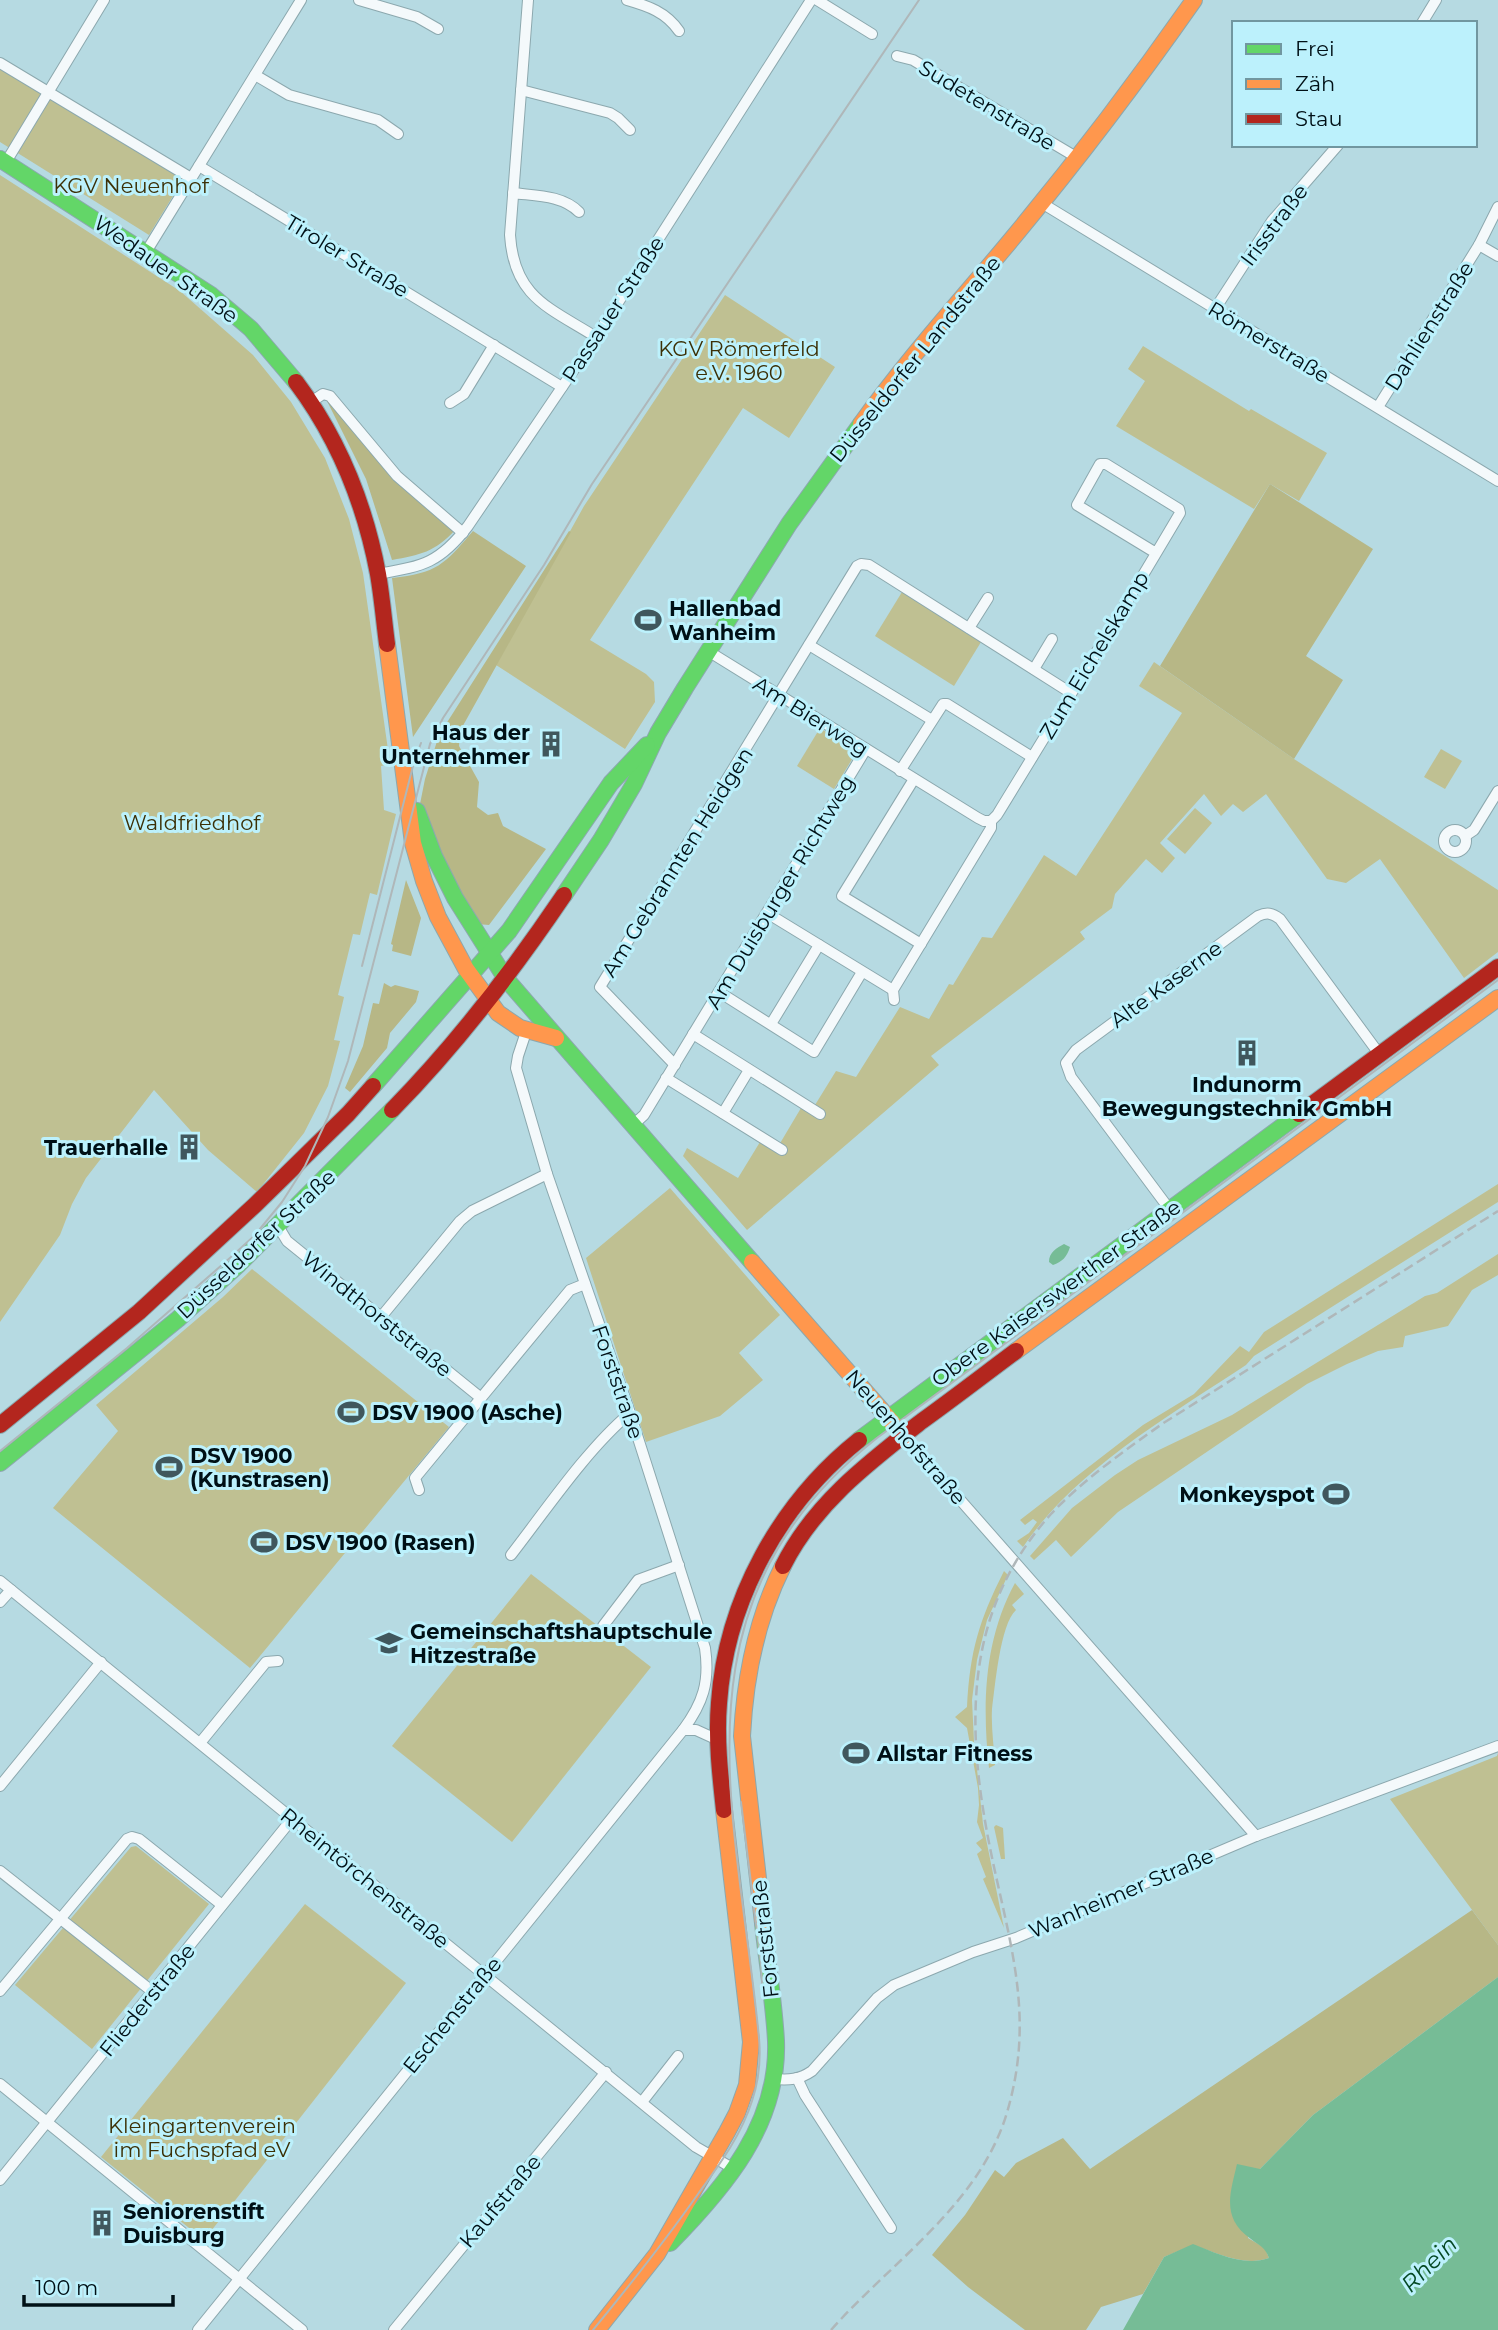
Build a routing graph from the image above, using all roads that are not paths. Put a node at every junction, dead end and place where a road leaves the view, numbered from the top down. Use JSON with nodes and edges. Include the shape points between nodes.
{"nodes":[{"id":1,"x":104,"y":0,"type":"edge"},
{"id":2,"x":301,"y":0,"type":"edge"},
{"id":3,"x":359,"y":0,"type":"edge"},
{"id":4,"x":528,"y":0,"type":"edge"},
{"id":5,"x":627,"y":0,"type":"edge"},
{"id":6,"x":811,"y":0,"type":"edge"},
{"id":7,"x":817,"y":0,"type":"edge"},
{"id":8,"x":1195,"y":0,"type":"edge"},
{"id":9,"x":1436,"y":0,"type":"edge"},
{"id":10,"x":1423,"y":21,"type":"edge"},
{"id":11,"x":438,"y":29,"type":"dead end"},
{"id":12,"x":679,"y":31,"type":"dead end"},
{"id":13,"x":872,"y":34,"type":"dead end"},
{"id":14,"x":897,"y":56,"type":"dead end"},
{"id":15,"x":0,"y":63,"type":"edge"},
{"id":16,"x":255,"y":75,"type":"junction"},
{"id":17,"x":521,"y":90,"type":"junction"},
{"id":18,"x":47,"y":92,"type":"junction"},
{"id":19,"x":630,"y":130,"type":"dead end"},
{"id":20,"x":398,"y":134,"type":"dead end"},
{"id":21,"x":1336,"y":147,"type":"edge"},
{"id":22,"x":1076,"y":157,"type":"junction"},
{"id":23,"x":3,"y":160,"type":"edge"},
{"id":24,"x":199,"y":166,"type":"junction"},
{"id":25,"x":191,"y":178,"type":"junction"},
{"id":26,"x":513,"y":193,"type":"junction"},
{"id":27,"x":1041,"y":202,"type":"junction"},
{"id":28,"x":1498,"y":208,"type":"edge"},
{"id":29,"x":579,"y":212,"type":"dead end"},
{"id":30,"x":1479,"y":245,"type":"junction"},
{"id":31,"x":146,"y":252,"type":"junction"},
{"id":32,"x":1498,"y":256,"type":"edge"},
{"id":33,"x":1215,"y":309,"type":"junction"},
{"id":34,"x":596,"y":337,"type":"junction"},
{"id":35,"x":494,"y":345,"type":"junction"},
{"id":36,"x":562,"y":387,"type":"junction"},
{"id":37,"x":311,"y":402,"type":"junction"},
{"id":38,"x":450,"y":403,"type":"dead end"},
{"id":39,"x":1378,"y":407,"type":"junction"},
{"id":40,"x":1498,"y":481,"type":"edge"},
{"id":41,"x":463,"y":533,"type":"junction"},
{"id":42,"x":1156,"y":553,"type":"junction"},
{"id":43,"x":378,"y":574,"type":"junction"},
{"id":44,"x":988,"y":598,"type":"dead end"},
{"id":45,"x":969,"y":628,"type":"junction"},
{"id":46,"x":1052,"y":639,"type":"dead end"},
{"id":47,"x":809,"y":645,"type":"junction"},
{"id":48,"x":708,"y":652,"type":"junction"},
{"id":49,"x":1034,"y":669,"type":"junction"},
{"id":50,"x":1072,"y":693,"type":"junction"},
{"id":51,"x":778,"y":696,"type":"junction"},
{"id":52,"x":932,"y":720,"type":"junction"},
{"id":53,"x":658,"y":733,"type":"junction"},
{"id":54,"x":866,"y":749,"type":"junction"},
{"id":55,"x":1032,"y":757,"type":"junction"},
{"id":56,"x":900,"y":771,"type":"junction"},
{"id":57,"x":405,"y":775,"type":"junction"},
{"id":58,"x":914,"y":779,"type":"junction"},
{"id":59,"x":1498,"y":791,"type":"edge"},
{"id":60,"x":990,"y":821,"type":"junction"},
{"id":61,"x":1465,"y":836,"type":"dead end"},
{"id":62,"x":767,"y":913,"type":"junction"},
{"id":63,"x":921,"y":944,"type":"junction"},
{"id":64,"x":820,"y":945,"type":"junction"},
{"id":65,"x":489,"y":954,"type":"junction"},
{"id":66,"x":1498,"y":967,"type":"edge"},
{"id":67,"x":862,"y":972,"type":"junction"},
{"id":68,"x":470,"y":976,"type":"junction"},
{"id":69,"x":506,"y":979,"type":"junction"},
{"id":70,"x":719,"y":992,"type":"junction"},
{"id":71,"x":1498,"y":998,"type":"edge"},
{"id":72,"x":489,"y":1001,"type":"junction"},
{"id":73,"x":537,"y":1015,"type":"junction"},
{"id":74,"x":771,"y":1024,"type":"junction"},
{"id":75,"x":526,"y":1032,"type":"junction"},
{"id":76,"x":693,"y":1034,"type":"junction"},
{"id":77,"x":556,"y":1038,"type":"junction"},
{"id":78,"x":1380,"y":1055,"type":"junction"},
{"id":79,"x":675,"y":1065,"type":"junction"},
{"id":80,"x":749,"y":1070,"type":"junction"},
{"id":81,"x":666,"y":1078,"type":"junction"},
{"id":82,"x":723,"y":1113,"type":"junction"},
{"id":83,"x":820,"y":1114,"type":"dead end"},
{"id":84,"x":634,"y":1124,"type":"junction"},
{"id":85,"x":782,"y":1150,"type":"dead end"},
{"id":86,"x":547,"y":1174,"type":"junction"},
{"id":87,"x":1170,"y":1210,"type":"junction"},
{"id":88,"x":278,"y":1226,"type":"junction"},
{"id":89,"x":585,"y":1284,"type":"junction"},
{"id":90,"x":381,"y":1317,"type":"junction"},
{"id":91,"x":481,"y":1398,"type":"junction"},
{"id":92,"x":630,"y":1413,"type":"junction"},
{"id":93,"x":889,"y":1416,"type":"junction"},
{"id":94,"x":0,"y":1424,"type":"edge"},
{"id":95,"x":904,"y":1436,"type":"junction"},
{"id":96,"x":0,"y":1463,"type":"edge"},
{"id":97,"x":419,"y":1490,"type":"dead end"},
{"id":98,"x":511,"y":1555,"type":"dead end"},
{"id":99,"x":679,"y":1565,"type":"junction"},
{"id":100,"x":0,"y":1581,"type":"edge"},
{"id":101,"x":10,"y":1590,"type":"junction"},
{"id":102,"x":0,"y":1602,"type":"edge"},
{"id":103,"x":603,"y":1626,"type":"dead end"},
{"id":104,"x":278,"y":1661,"type":"dead end"},
{"id":105,"x":101,"y":1662,"type":"junction"},
{"id":106,"x":743,"y":1700,"type":"joint"},
{"id":107,"x":719,"y":1701,"type":"joint"},
{"id":108,"x":683,"y":1730,"type":"junction"},
{"id":109,"x":718,"y":1740,"type":"junction"},
{"id":110,"x":200,"y":1742,"type":"junction"},
{"id":111,"x":1498,"y":1746,"type":"edge"},
{"id":112,"x":0,"y":1786,"type":"edge"},
{"id":113,"x":292,"y":1819,"type":"junction"},
{"id":114,"x":1256,"y":1836,"type":"junction"},
{"id":115,"x":0,"y":1871,"type":"edge"},
{"id":116,"x":222,"y":1905,"type":"junction"},
{"id":117,"x":61,"y":1920,"type":"junction"},
{"id":118,"x":485,"y":1975,"type":"junction"},
{"id":119,"x":0,"y":1992,"type":"edge"},
{"id":120,"x":153,"y":1992,"type":"junction"},
{"id":121,"x":678,"y":2056,"type":"dead end"},
{"id":122,"x":606,"y":2072,"type":"junction"},
{"id":123,"x":797,"y":2078,"type":"junction"},
{"id":124,"x":774,"y":2079,"type":"junction"},
{"id":125,"x":0,"y":2084,"type":"edge"},
{"id":126,"x":642,"y":2102,"type":"junction"},
{"id":127,"x":48,"y":2123,"type":"junction"},
{"id":128,"x":713,"y":2157,"type":"junction"},
{"id":129,"x":734,"y":2169,"type":"junction"},
{"id":130,"x":0,"y":2180,"type":"edge"},
{"id":131,"x":891,"y":2228,"type":"dead end"},
{"id":132,"x":657,"y":2254,"type":"junction"},
{"id":133,"x":239,"y":2280,"type":"junction"},
{"id":134,"x":198,"y":2330,"type":"edge"},
{"id":135,"x":302,"y":2330,"type":"edge"},
{"id":136,"x":394,"y":2330,"type":"edge"},
{"id":137,"x":597,"y":2330,"type":"edge"}],
"edges":[{"from":1,"to":18,"type":"street"},
{"from":2,"to":16,"type":"street"},
{"from":3,"to":11,"type":"street","via":[[417,17]]},
{"from":4,"to":17,"type":"street"},
{"from":5,"to":12,"type":"street","via":[[653,8]]},
{"from":6,"to":34,"type":"street","name":"Passauer Straße"},
{"from":7,"to":13,"type":"street"},
{"from":8,"to":22,"type":"street","name":"Düsseldorfer Landstraße"},
{"from":9,"to":10,"type":"street"},
{"from":14,"to":22,"type":"street","name":"Sudetenstraße","via":[[913,60]]},
{"from":15,"to":18,"type":"street"},
{"from":16,"to":20,"type":"street","via":[[289,95],[378,120]]},
{"from":16,"to":24,"type":"street"},
{"from":17,"to":19,"type":"street","via":[[610,113]]},
{"from":17,"to":26,"type":"street"},
{"from":18,"to":23,"type":"street"},
{"from":18,"to":25,"type":"street"},
{"from":21,"to":33,"type":"street","name":"Irisstraße","via":[[1272,221]]},
{"from":22,"to":27,"type":"street","name":"Düsseldorfer Landstraße"},
{"from":23,"to":31,"type":"street","name":"Wedauer Straße"},
{"from":24,"to":25,"type":"street"},
{"from":24,"to":35,"type":"street","name":"Tiroler Straße"},
{"from":25,"to":31,"type":"street"},
{"from":26,"to":29,"type":"street","via":[[563,201]]},
{"from":26,"to":34,"type":"street","via":[[510,235],[517,272],[543,304]]},
{"from":27,"to":33,"type":"street","name":"Römerstraße"},
{"from":27,"to":48,"type":"street","name":"Düsseldorfer Landstraße","via":[[886,389],[789,524]]},
{"from":28,"to":30,"type":"street","name":"Dahlienstraße"},
{"from":30,"to":32,"type":"street"},
{"from":30,"to":39,"type":"street","name":"Dahlienstraße"},
{"from":31,"to":37,"type":"street","name":"Wedauer Straße","via":[[251,328]]},
{"from":33,"to":39,"type":"street","name":"Römerstraße"},
{"from":34,"to":36,"type":"street","name":"Passauer Straße"},
{"from":35,"to":36,"type":"street","name":"Tiroler Straße"},
{"from":35,"to":38,"type":"street","via":[[464,394]]},
{"from":36,"to":41,"type":"street","name":"Passauer Straße"},
{"from":37,"to":41,"type":"street","via":[[323,394],[330,396],[397,476]]},
{"from":37,"to":43,"type":"street","name":"Wedauer Straße","via":[[343,460]]},
{"from":39,"to":40,"type":"street","name":"Römerstraße"},
{"from":41,"to":43,"type":"street","name":"Passauer Straße","via":[[433,561]]},
{"from":42,"to":42,"type":"street","name":"Zum Eichelskamp","via":[[1077,505],[1100,464],[1180,509]]},
{"from":42,"to":50,"type":"street","name":"Zum Eichelskamp"},
{"from":43,"to":57,"type":"street","name":"Wedauer Straße"},
{"from":44,"to":45,"type":"street"},
{"from":45,"to":47,"type":"street","name":"Am Gebrannten Heidgen","via":[[861,564]]},
{"from":45,"to":49,"type":"street","name":"Am Gebrannten Heidgen"},
{"from":46,"to":49,"type":"street"},
{"from":47,"to":51,"type":"street","name":"Am Gebrannten Heidgen"},
{"from":47,"to":52,"type":"street"},
{"from":48,"to":51,"type":"street","name":"Am Bierweg"},
{"from":48,"to":53,"type":"street","name":"Düsseldorfer Landstraße"},
{"from":49,"to":50,"type":"street","name":"Am Gebrannten Heidgen"},
{"from":50,"to":55,"type":"street","name":"Zum Eichelskamp"},
{"from":51,"to":54,"type":"street","name":"Am Bierweg"},
{"from":51,"to":79,"type":"street","name":"Am Gebrannten Heidgen","via":[[600,987]]},
{"from":52,"to":55,"type":"street","name":"Zum Eichelskamp","via":[[947,704]]},
{"from":52,"to":56,"type":"street"},
{"from":53,"to":65,"type":"street","name":"Düsseldorfer Landstraße","via":[[611,783]]},
{"from":53,"to":69,"type":"street","name":"Düsseldorfer Landstraße","via":[[601,839]]},
{"from":54,"to":56,"type":"street","name":"Am Bierweg"},
{"from":54,"to":62,"type":"street","name":"Am Duisburger Richtweg"},
{"from":55,"to":60,"type":"street","name":"Zum Eichelskamp"},
{"from":56,"to":58,"type":"street","name":"Am Bierweg"},
{"from":57,"to":65,"type":"street","name":"Wedauer Straße","via":[[438,867]]},
{"from":57,"to":68,"type":"street","name":"Wedauer Straße","via":[[426,892]]},
{"from":58,"to":60,"type":"street","name":"Am Bierweg","via":[[982,821]]},
{"from":58,"to":63,"type":"street","via":[[842,896]]},
{"from":59,"to":61,"type":"street","via":[[1474,830]]},
{"from":60,"to":63,"type":"street","name":"Zum Eichelskamp","via":[[991,828]]},
{"from":62,"to":64,"type":"street","name":"Zum Eichelskamp"},
{"from":62,"to":70,"type":"street","name":"Am Duisburger Richtweg"},
{"from":63,"to":67,"type":"street","name":"Zum Eichelskamp","via":[[893,995]]},
{"from":64,"to":67,"type":"street","name":"Zum Eichelskamp"},
{"from":64,"to":74,"type":"street"},
{"from":65,"to":68,"type":"street","name":"Düsseldorfer Landstraße"},
{"from":65,"to":69,"type":"street","name":"Neuenhofstraße"},
{"from":66,"to":78,"type":"street","name":"Obere Kaiserswerther Straße"},
{"from":67,"to":74,"type":"street","via":[[814,1052]]},
{"from":68,"to":72,"type":"street","name":"Wedauer Straße"},
{"from":68,"to":94,"type":"street","name":"Düsseldorfer Straße","via":[[348,1114],[255,1205],[139,1311]]},
{"from":69,"to":72,"type":"street","name":"Düsseldorfer Landstraße"},
{"from":69,"to":73,"type":"street","name":"Neuenhofstraße"},
{"from":70,"to":74,"type":"street"},
{"from":70,"to":76,"type":"street","name":"Am Duisburger Richtweg"},
{"from":71,"to":95,"type":"street","name":"Obere Kaiserswerther Straße"},
{"from":72,"to":75,"type":"street"},
{"from":72,"to":88,"type":"street","name":"Düsseldorfer Straße","via":[[425,1077]]},
{"from":73,"to":75,"type":"street"},
{"from":73,"to":77,"type":"street","name":"Neuenhofstraße"},
{"from":75,"to":77,"type":"street"},
{"from":75,"to":86,"type":"street","name":"Forststraße","via":[[516,1068]]},
{"from":76,"to":79,"type":"street","name":"Am Duisburger Richtweg"},
{"from":76,"to":80,"type":"street"},
{"from":77,"to":84,"type":"street","name":"Neuenhofstraße"},
{"from":78,"to":87,"type":"street","name":"Obere Kaiserswerther Straße"},
{"from":78,"to":87,"type":"street","name":"Alte Kaserne","via":[[1273,914],[1258,916],[1207,953],[1076,1050],[1066,1063],[1071,1077]]},
{"from":79,"to":81,"type":"street","name":"Am Duisburger Richtweg"},
{"from":80,"to":82,"type":"street"},
{"from":80,"to":83,"type":"street"},
{"from":81,"to":82,"type":"street"},
{"from":81,"to":84,"type":"street","name":"Am Duisburger Richtweg"},
{"from":82,"to":85,"type":"street"},
{"from":84,"to":93,"type":"street","name":"Neuenhofstraße"},
{"from":86,"to":89,"type":"street","name":"Forststraße"},
{"from":86,"to":90,"type":"street","via":[[460,1221]]},
{"from":87,"to":93,"type":"street","name":"Obere Kaiserswerther Straße"},
{"from":88,"to":90,"type":"street","name":"Windthorststraße","via":[[287,1241]]},
{"from":88,"to":96,"type":"street","name":"Düsseldorfer Straße","via":[[178,1319]]},
{"from":89,"to":91,"type":"street","via":[[570,1290]]},
{"from":89,"to":92,"type":"street","name":"Forststraße"},
{"from":90,"to":91,"type":"street","name":"Windthorststraße"},
{"from":91,"to":97,"type":"street","via":[[415,1478]]},
{"from":92,"to":98,"type":"street","via":[[614,1426]]},
{"from":92,"to":99,"type":"street","name":"Forststraße"},
{"from":93,"to":95,"type":"street","name":"Neuenhofstraße"},
{"from":93,"to":107,"type":"street","name":"Obere Kaiserswerther Straße","via":[[833,1461],[802,1496],[756,1566],[724,1662]]},
{"from":95,"to":106,"type":"street","name":"Obere Kaiserswerther Straße","via":[[848,1480],[795,1544],[761,1618]]},
{"from":95,"to":114,"type":"street","name":"Neuenhofstraße"},
{"from":99,"to":103,"type":"street","via":[[641,1578]]},
{"from":99,"to":108,"type":"street","name":"Forststraße","via":[[707,1661],[703,1696]]},
{"from":100,"to":101,"type":"street","name":"Rheintörchenstraße"},
{"from":101,"to":102,"type":"street"},
{"from":101,"to":105,"type":"street","name":"Rheintörchenstraße"},
{"from":104,"to":110,"type":"street","via":[[266,1662]]},
{"from":105,"to":110,"type":"street","name":"Rheintörchenstraße"},
{"from":105,"to":112,"type":"street"},
{"from":106,"to":124,"type":"street","name":"Forststraße","via":[[742,1737],[776,2042]]},
{"from":107,"to":109,"type":"street","name":"Forststraße"},
{"from":108,"to":109,"type":"street"},
{"from":108,"to":118,"type":"street","name":"Eschenstraße"},
{"from":109,"to":128,"type":"street","name":"Forststraße","via":[[751,2054],[737,2113]]},
{"from":110,"to":113,"type":"street","name":"Rheintörchenstraße"},
{"from":111,"to":114,"type":"street","name":"Wanheimer Straße"},
{"from":113,"to":116,"type":"street","name":"Fliederstraße"},
{"from":113,"to":118,"type":"street","name":"Rheintörchenstraße"},
{"from":114,"to":123,"type":"street","name":"Wanheimer Straße","via":[[894,1985],[812,2071]]},
{"from":115,"to":117,"type":"street"},
{"from":116,"to":117,"type":"street","via":[[132,1837]]},
{"from":116,"to":120,"type":"street","name":"Fliederstraße"},
{"from":117,"to":119,"type":"street"},
{"from":117,"to":120,"type":"street"},
{"from":118,"to":122,"type":"street","name":"Rheintörchenstraße"},
{"from":118,"to":133,"type":"street","name":"Eschenstraße"},
{"from":120,"to":127,"type":"street","name":"Fliederstraße"},
{"from":121,"to":126,"type":"street"},
{"from":122,"to":126,"type":"street","name":"Rheintörchenstraße"},
{"from":122,"to":136,"type":"street","name":"Kaufstraße"},
{"from":123,"to":124,"type":"street"},
{"from":123,"to":131,"type":"street"},
{"from":124,"to":129,"type":"street","name":"Forststraße","via":[[758,2129]]},
{"from":125,"to":127,"type":"street"},
{"from":126,"to":128,"type":"street","name":"Rheintörchenstraße"},
{"from":127,"to":130,"type":"street","name":"Fliederstraße"},
{"from":127,"to":133,"type":"street"},
{"from":128,"to":129,"type":"street","name":"Rheintörchenstraße"},
{"from":128,"to":132,"type":"street"},
{"from":129,"to":132,"type":"street","via":[[690,2223]]},
{"from":132,"to":137,"type":"street"},
{"from":133,"to":134,"type":"street","name":"Eschenstraße"},
{"from":133,"to":135,"type":"street"}]}
